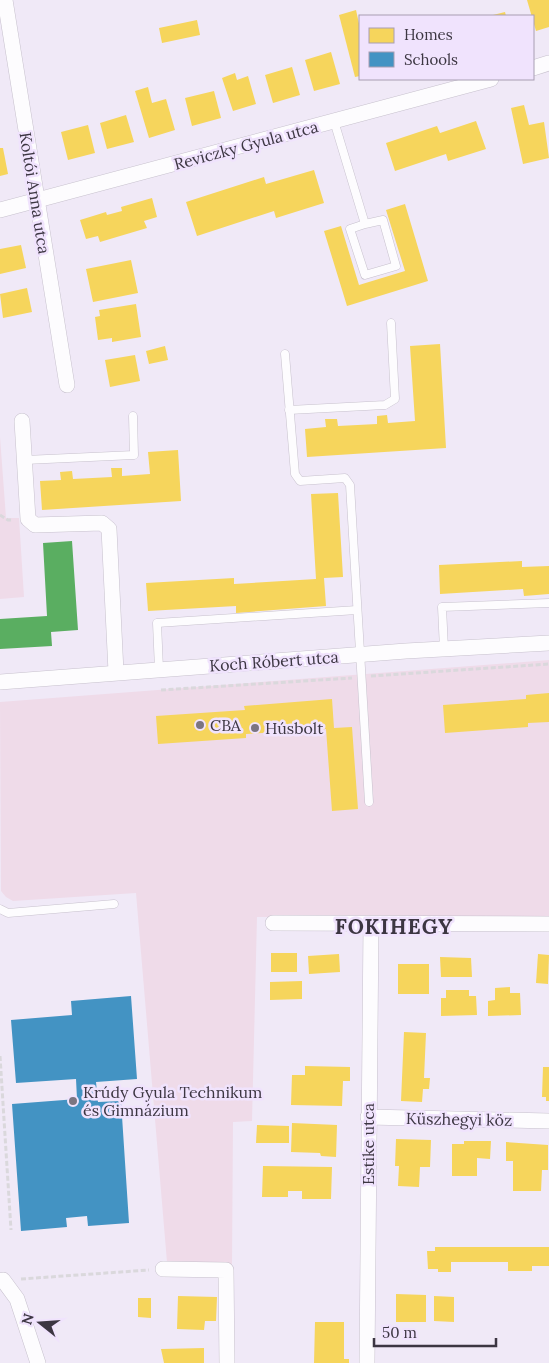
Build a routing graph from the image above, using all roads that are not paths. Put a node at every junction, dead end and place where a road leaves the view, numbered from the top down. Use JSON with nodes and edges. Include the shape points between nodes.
{"nodes":[{"id":1,"x":5,"y":0,"type":"edge"},
{"id":2,"x":549,"y":63,"type":"edge"},
{"id":3,"x":534,"y":68,"type":"edge"},
{"id":4,"x":487,"y":80,"type":"edge"},
{"id":5,"x":334,"y":121,"type":"junction"},
{"id":6,"x":36,"y":201,"type":"junction"},
{"id":7,"x":0,"y":210,"type":"edge"},
{"id":8,"x":365,"y":224,"type":"junction"},
{"id":9,"x":391,"y":323,"type":"dead end"},
{"id":10,"x":286,"y":354,"type":"dead end"},
{"id":11,"x":67,"y":385,"type":"dead end"},
{"id":12,"x":289,"y":410,"type":"junction"},
{"id":13,"x":133,"y":416,"type":"dead end"},
{"id":14,"x":22,"y":421,"type":"dead end"},
{"id":15,"x":25,"y":460,"type":"junction"},
{"id":16,"x":549,"y":603,"type":"edge"},
{"id":17,"x":357,"y":610,"type":"junction"},
{"id":18,"x":549,"y":643,"type":"edge"},
{"id":19,"x":444,"y":649,"type":"junction"},
{"id":20,"x":360,"y":656,"type":"junction"},
{"id":21,"x":159,"y":669,"type":"junction"},
{"id":22,"x":116,"y":672,"type":"junction"},
{"id":23,"x":0,"y":682,"type":"edge"},
{"id":24,"x":369,"y":802,"type":"dead end"},
{"id":25,"x":114,"y":904,"type":"dead end"},
{"id":26,"x":0,"y":909,"type":"edge"},
{"id":27,"x":273,"y":923,"type":"dead end"},
{"id":28,"x":371,"y":924,"type":"junction"},
{"id":29,"x":549,"y":924,"type":"edge"},
{"id":30,"x":368,"y":1117,"type":"junction"},
{"id":31,"x":549,"y":1121,"type":"edge"},
{"id":32,"x":162,"y":1269,"type":"road end"},
{"id":33,"x":1,"y":1280,"type":"edge"},
{"id":34,"x":38,"y":1363,"type":"edge"},
{"id":35,"x":227,"y":1363,"type":"edge"},
{"id":36,"x":367,"y":1363,"type":"edge"}],
"edges":[{"from":1,"to":6,"type":"street","name":"Koltói Anna utca"},
{"from":2,"to":3,"type":"street"},
{"from":4,"to":5,"type":"street","name":"Reviczky Gyula utca"},
{"from":5,"to":6,"type":"street","name":"Reviczky Gyula utca"},
{"from":5,"to":8,"type":"lane"},
{"from":6,"to":7,"type":"street","name":"Reviczky Gyula utca"},
{"from":6,"to":11,"type":"street","name":"Koltói Anna utca"},
{"from":8,"to":8,"type":"lane","via":[[350,228],[365,275],[396,266],[382,220]]},
{"from":9,"to":12,"type":"lane","via":[[395,399],[385,405]]},
{"from":10,"to":12,"type":"lane"},
{"from":12,"to":17,"type":"lane","via":[[295,474],[300,481],[345,478],[350,485]]},
{"from":13,"to":15,"type":"lane","via":[[134,454]]},
{"from":14,"to":15,"type":"street"},
{"from":15,"to":22,"type":"street","via":[[28,519],[35,524],[102,523],[109,529]]},
{"from":16,"to":19,"type":"lane","via":[[442,607]]},
{"from":17,"to":20,"type":"lane"},
{"from":17,"to":21,"type":"lane","via":[[157,623]]},
{"from":18,"to":19,"type":"street","name":"Koch Róbert utca"},
{"from":19,"to":20,"type":"street","name":"Koch Róbert utca"},
{"from":20,"to":21,"type":"street","name":"Koch Róbert utca"},
{"from":20,"to":24,"type":"lane"},
{"from":21,"to":22,"type":"street","name":"Koch Róbert utca"},
{"from":22,"to":23,"type":"street","name":"Koch Róbert utca"},
{"from":25,"to":26,"type":"lane","via":[[8,913]]},
{"from":27,"to":28,"type":"street"},
{"from":28,"to":29,"type":"street"},
{"from":28,"to":30,"type":"street","name":"Estike utca"},
{"from":30,"to":31,"type":"street","name":"Küszhegyi köz"},
{"from":30,"to":36,"type":"street","name":"Estike utca"},
{"from":32,"to":35,"type":"street","via":[[226,1270]]},
{"from":33,"to":34,"type":"street","via":[[17,1299]]}]}
